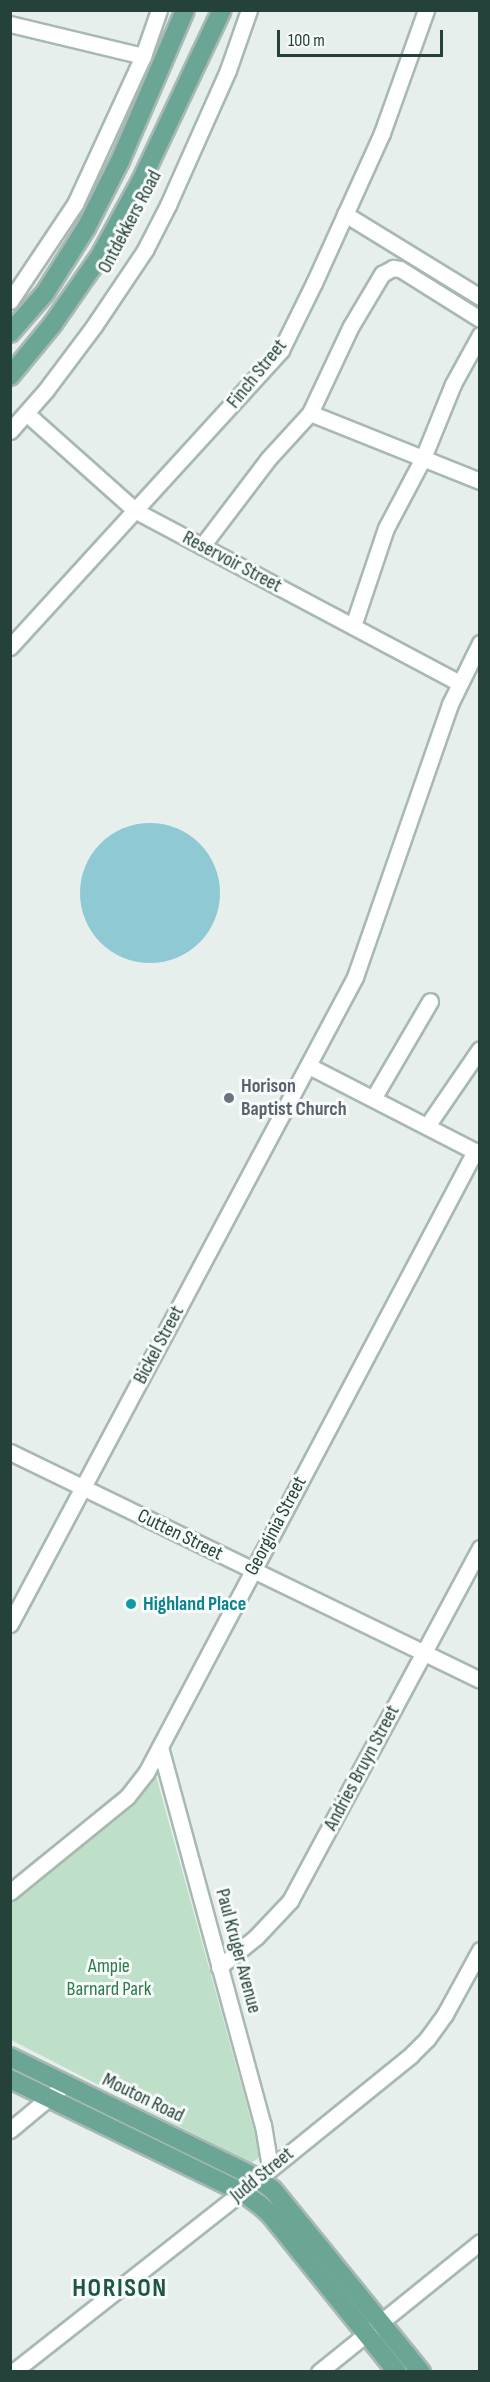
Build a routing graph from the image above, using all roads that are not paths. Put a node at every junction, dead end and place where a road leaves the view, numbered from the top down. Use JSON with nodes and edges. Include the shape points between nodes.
{"nodes":[{"id":1,"x":159,"y":10,"type":"edge"},
{"id":2,"x":184,"y":10,"type":"edge"},
{"id":3,"x":222,"y":10,"type":"edge"},
{"id":4,"x":249,"y":10,"type":"edge"},
{"id":5,"x":426,"y":10,"type":"edge"},
{"id":6,"x":10,"y":24,"type":"edge"},
{"id":7,"x":143,"y":56,"type":"junction"},
{"id":8,"x":345,"y":214,"type":"junction"},
{"id":9,"x":480,"y":297,"type":"edge"},
{"id":10,"x":10,"y":300,"type":"edge"},
{"id":11,"x":480,"y":320,"type":"edge"},
{"id":12,"x":10,"y":333,"type":"edge"},
{"id":13,"x":480,"y":335,"type":"edge"},
{"id":14,"x":10,"y":376,"type":"edge"},
{"id":15,"x":26,"y":413,"type":"junction"},
{"id":16,"x":310,"y":413,"type":"junction"},
{"id":17,"x":10,"y":431,"type":"edge"},
{"id":18,"x":423,"y":458,"type":"junction"},
{"id":19,"x":480,"y":481,"type":"edge"},
{"id":20,"x":136,"y":511,"type":"junction"},
{"id":21,"x":202,"y":546,"type":"junction"},
{"id":22,"x":353,"y":626,"type":"junction"},
{"id":23,"x":480,"y":643,"type":"edge"},
{"id":24,"x":10,"y":647,"type":"edge"},
{"id":25,"x":458,"y":682,"type":"junction"},
{"id":26,"x":430,"y":1001,"type":"dead end"},
{"id":27,"x":480,"y":1049,"type":"edge"},
{"id":28,"x":309,"y":1066,"type":"junction"},
{"id":29,"x":374,"y":1097,"type":"junction"},
{"id":30,"x":428,"y":1126,"type":"junction"},
{"id":31,"x":477,"y":1152,"type":"edge"},
{"id":32,"x":10,"y":1452,"type":"edge"},
{"id":33,"x":82,"y":1488,"type":"junction"},
{"id":34,"x":480,"y":1548,"type":"edge"},
{"id":35,"x":252,"y":1570,"type":"junction"},
{"id":36,"x":10,"y":1624,"type":"edge"},
{"id":37,"x":423,"y":1653,"type":"junction"},
{"id":38,"x":480,"y":1680,"type":"edge"},
{"id":39,"x":160,"y":1747,"type":"junction"},
{"id":40,"x":10,"y":1892,"type":"edge"},
{"id":41,"x":480,"y":1950,"type":"edge"},
{"id":42,"x":219,"y":1967,"type":"junction"},
{"id":43,"x":10,"y":2057,"type":"edge"},
{"id":44,"x":10,"y":2079,"type":"edge"},
{"id":45,"x":64,"y":2085,"type":"junction"},
{"id":46,"x":50,"y":2099,"type":"junction"},
{"id":47,"x":10,"y":2130,"type":"edge"},
{"id":48,"x":264,"y":2173,"type":"junction"},
{"id":49,"x":242,"y":2192,"type":"junction"},
{"id":50,"x":480,"y":2242,"type":"edge"},
{"id":51,"x":374,"y":2328,"type":"junction"},
{"id":52,"x":13,"y":2372,"type":"edge"},
{"id":53,"x":320,"y":2372,"type":"edge"},
{"id":54,"x":397,"y":2372,"type":"edge"},
{"id":55,"x":420,"y":2372,"type":"edge"}],
"edges":[{"from":1,"to":7,"type":"street"},
{"from":2,"to":12,"type":"main road","name":"Ontdekkers Road","via":[[120,161],[86,228],[45,293]]},
{"from":3,"to":14,"type":"main road","name":"Ontdekkers Road","via":[[141,181],[100,256]]},
{"from":4,"to":15,"type":"street","name":"Ontdekkers Road","via":[[228,70],[150,241],[94,326]]},
{"from":5,"to":8,"type":"street","name":"Finch Street","via":[[382,133]]},
{"from":6,"to":7,"type":"street"},
{"from":7,"to":10,"type":"street","via":[[75,204]]},
{"from":8,"to":9,"type":"street"},
{"from":8,"to":20,"type":"street","name":"Finch Street","via":[[281,350]]},
{"from":11,"to":16,"type":"street","via":[[400,269],[382,274],[351,326]]},
{"from":13,"to":18,"type":"street","via":[[453,384]]},
{"from":15,"to":17,"type":"street","name":"Ontdekkers Road"},
{"from":15,"to":20,"type":"street","name":"Reservoir Street"},
{"from":16,"to":18,"type":"street"},
{"from":16,"to":21,"type":"street","via":[[268,459]]},
{"from":18,"to":19,"type":"street"},
{"from":18,"to":22,"type":"street","via":[[386,528]]},
{"from":20,"to":21,"type":"street","name":"Reservoir Street"},
{"from":20,"to":24,"type":"street","name":"Finch Street"},
{"from":21,"to":22,"type":"street","name":"Reservoir Street"},
{"from":22,"to":25,"type":"street","name":"Reservoir Street"},
{"from":23,"to":25,"type":"street","name":"Bickel Street"},
{"from":25,"to":28,"type":"street","name":"Bickel Street","via":[[362,960]]},
{"from":26,"to":29,"type":"street"},
{"from":27,"to":30,"type":"street"},
{"from":28,"to":29,"type":"street"},
{"from":28,"to":33,"type":"street","name":"Bickel Street"},
{"from":29,"to":30,"type":"street"},
{"from":30,"to":31,"type":"street"},
{"from":31,"to":35,"type":"street","name":"Georginia Street"},
{"from":32,"to":33,"type":"street","name":"Cutten Street"},
{"from":33,"to":35,"type":"street","name":"Cutten Street"},
{"from":33,"to":36,"type":"street","name":"Bickel Street"},
{"from":34,"to":37,"type":"street","name":"Andries Bruyn Street"},
{"from":35,"to":37,"type":"street","name":"Cutten Street"},
{"from":35,"to":39,"type":"street","name":"Georginia Street"},
{"from":37,"to":38,"type":"street","name":"Cutten Street"},
{"from":37,"to":42,"type":"street","name":"Andries Bruyn Street","via":[[290,1901],[256,1937]]},
{"from":39,"to":40,"type":"street","name":"Georginia Street","via":[[127,1797]]},
{"from":39,"to":42,"type":"street","name":"Paul Kruger Avenue"},
{"from":41,"to":48,"type":"street","name":"Judd Street","via":[[427,2039]]},
{"from":42,"to":48,"type":"street","name":"Paul Kruger Avenue","via":[[262,2126]]},
{"from":43,"to":45,"type":"main road","name":"Mouton Road"},
{"from":44,"to":46,"type":"main road"},
{"from":45,"to":46,"type":"street"},
{"from":45,"to":48,"type":"main road","name":"Mouton Road"},
{"from":46,"to":47,"type":"street"},
{"from":46,"to":49,"type":"main road"},
{"from":48,"to":49,"type":"street","name":"Judd Street"},
{"from":48,"to":51,"type":"main road"},
{"from":49,"to":51,"type":"main road","via":[[270,2214]]},
{"from":49,"to":52,"type":"street","name":"Judd Street"},
{"from":50,"to":51,"type":"street"},
{"from":51,"to":53,"type":"street"},
{"from":51,"to":54,"type":"main road"},
{"from":51,"to":55,"type":"main road"}]}
